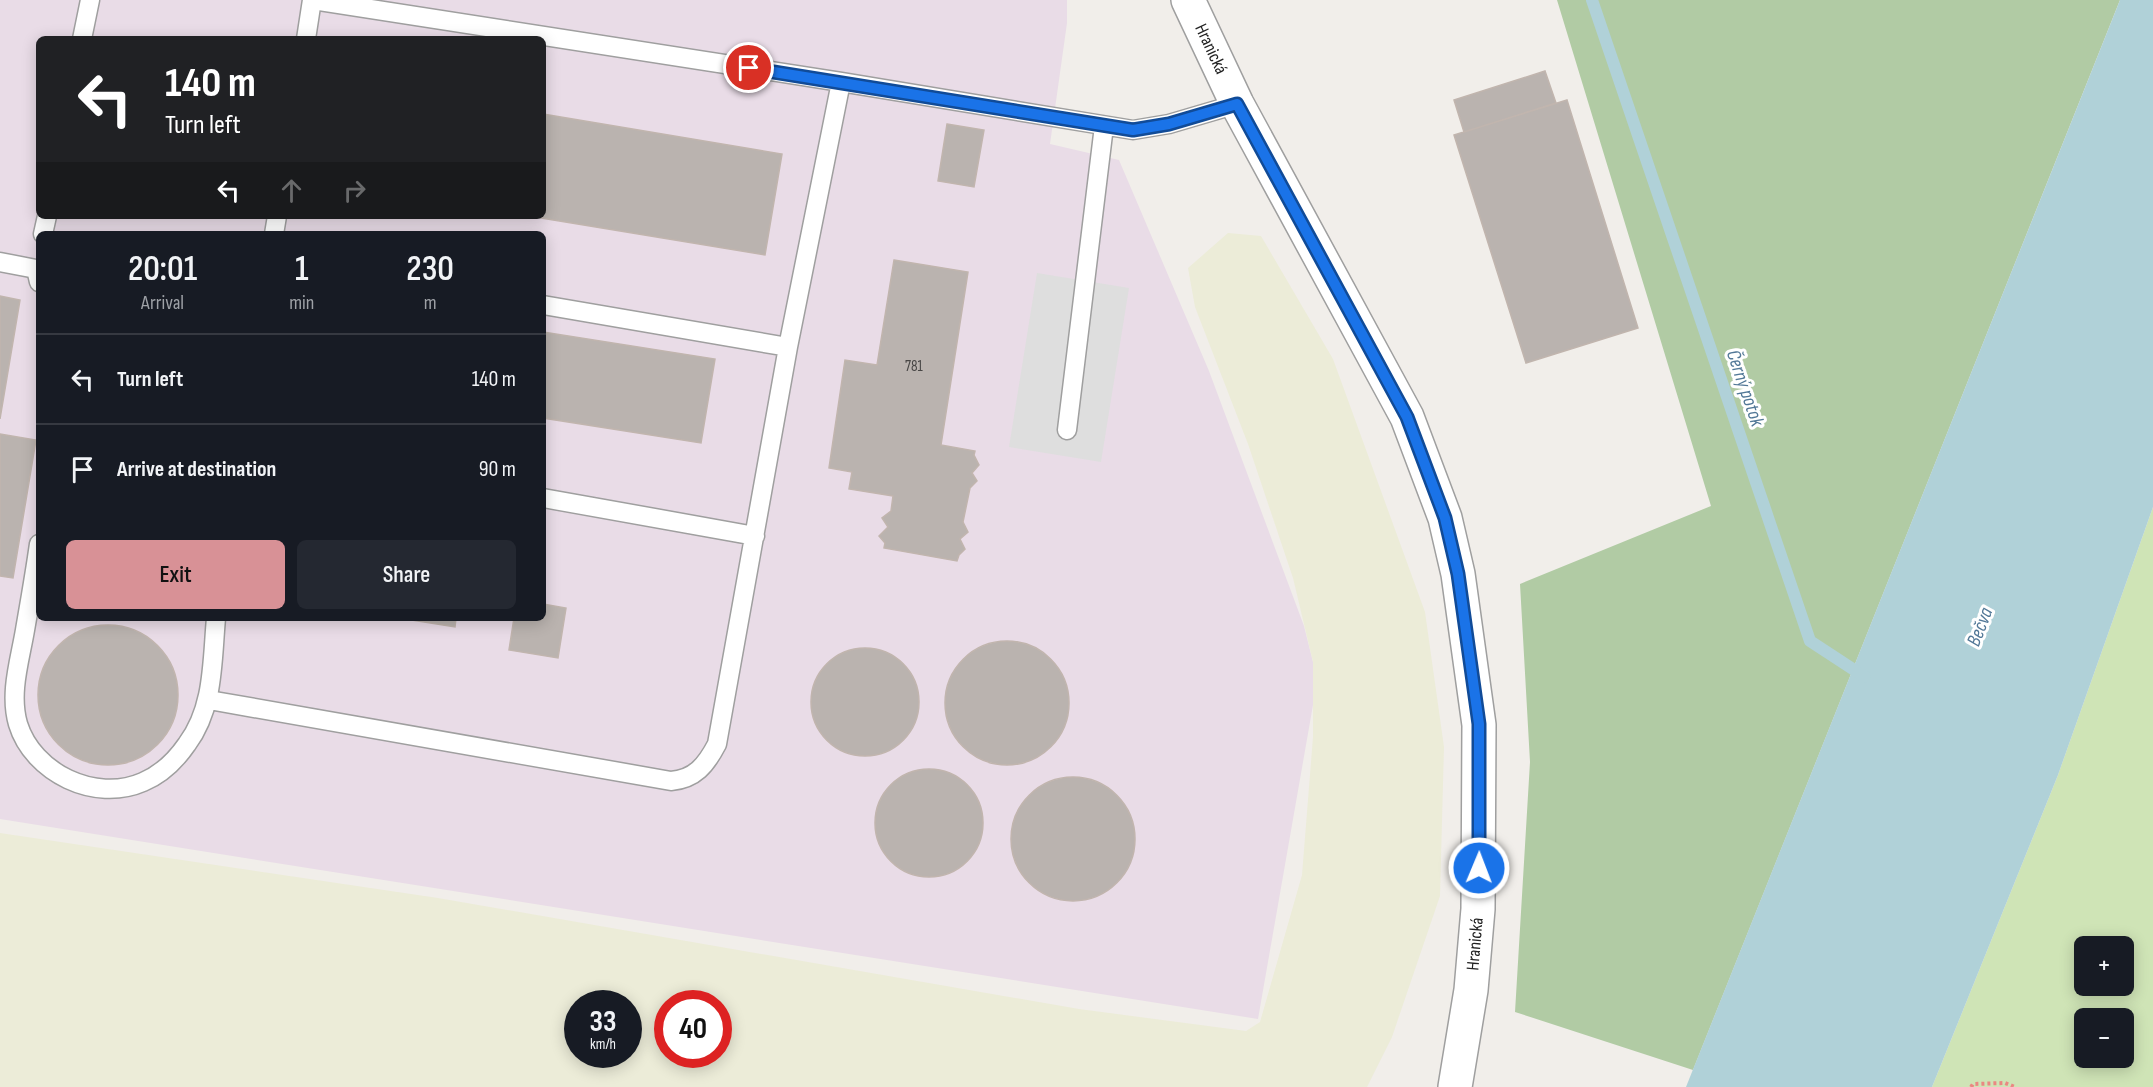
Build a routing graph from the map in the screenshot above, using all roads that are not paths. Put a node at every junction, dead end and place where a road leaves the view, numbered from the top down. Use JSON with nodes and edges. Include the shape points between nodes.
{"nodes":[{"id":1,"x":90,"y":0,"type":"edge"},
{"id":2,"x":312,"y":0,"type":"edge"},
{"id":3,"x":1188,"y":0,"type":"edge"},
{"id":4,"x":83,"y":36,"type":"edge"},
{"id":5,"x":306,"y":36,"type":"edge"},
{"id":6,"x":544,"y":36,"type":"edge"},
{"id":7,"x":546,"y":36,"type":"edge"},
{"id":8,"x":840,"y":82,"type":"junction"},
{"id":9,"x":1237,"y":104,"type":"junction"},
{"id":10,"x":1104,"y":126,"type":"junction"},
{"id":11,"x":0,"y":262,"type":"edge"},
{"id":12,"x":36,"y":269,"type":"edge"},
{"id":13,"x":546,"y":306,"type":"edge"},
{"id":14,"x":788,"y":347,"type":"junction"},
{"id":15,"x":1067,"y":430,"type":"dead end"},
{"id":16,"x":546,"y":499,"type":"edge"},
{"id":17,"x":755,"y":536,"type":"junction"},
{"id":18,"x":36,"y":581,"type":"edge"},
{"id":19,"x":216,"y":621,"type":"edge"},
{"id":20,"x":209,"y":700,"type":"junction"},
{"id":21,"x":1455,"y":1087,"type":"edge"}],
"edges":[{"from":1,"to":4,"type":"lane"},
{"from":2,"to":5,"type":"lane"},
{"from":2,"to":6,"type":"lane"},
{"from":3,"to":9,"type":"street","name":"Hranická"},
{"from":7,"to":8,"type":"lane"},
{"from":8,"to":10,"type":"lane"},
{"from":8,"to":14,"type":"lane"},
{"from":9,"to":10,"type":"lane","via":[[1133,130]]},
{"from":9,"to":21,"type":"street","name":"Hranická","via":[[1407,417],[1445,518],[1458,574],[1479,724],[1480,806],[1478,909],[1471,990]]},
{"from":10,"to":15,"type":"lane"},
{"from":11,"to":12,"type":"lane"},
{"from":13,"to":14,"type":"lane"},
{"from":14,"to":17,"type":"lane"},
{"from":16,"to":17,"type":"lane"},
{"from":17,"to":20,"type":"lane","via":[[717,744],[708,761],[684,780],[671,782]]},
{"from":18,"to":20,"type":"lane","via":[[14,693],[18,724],[32,751],[54,772],[81,786],[112,789],[142,783],[169,767],[189,743]]},
{"from":19,"to":20,"type":"lane"}]}
